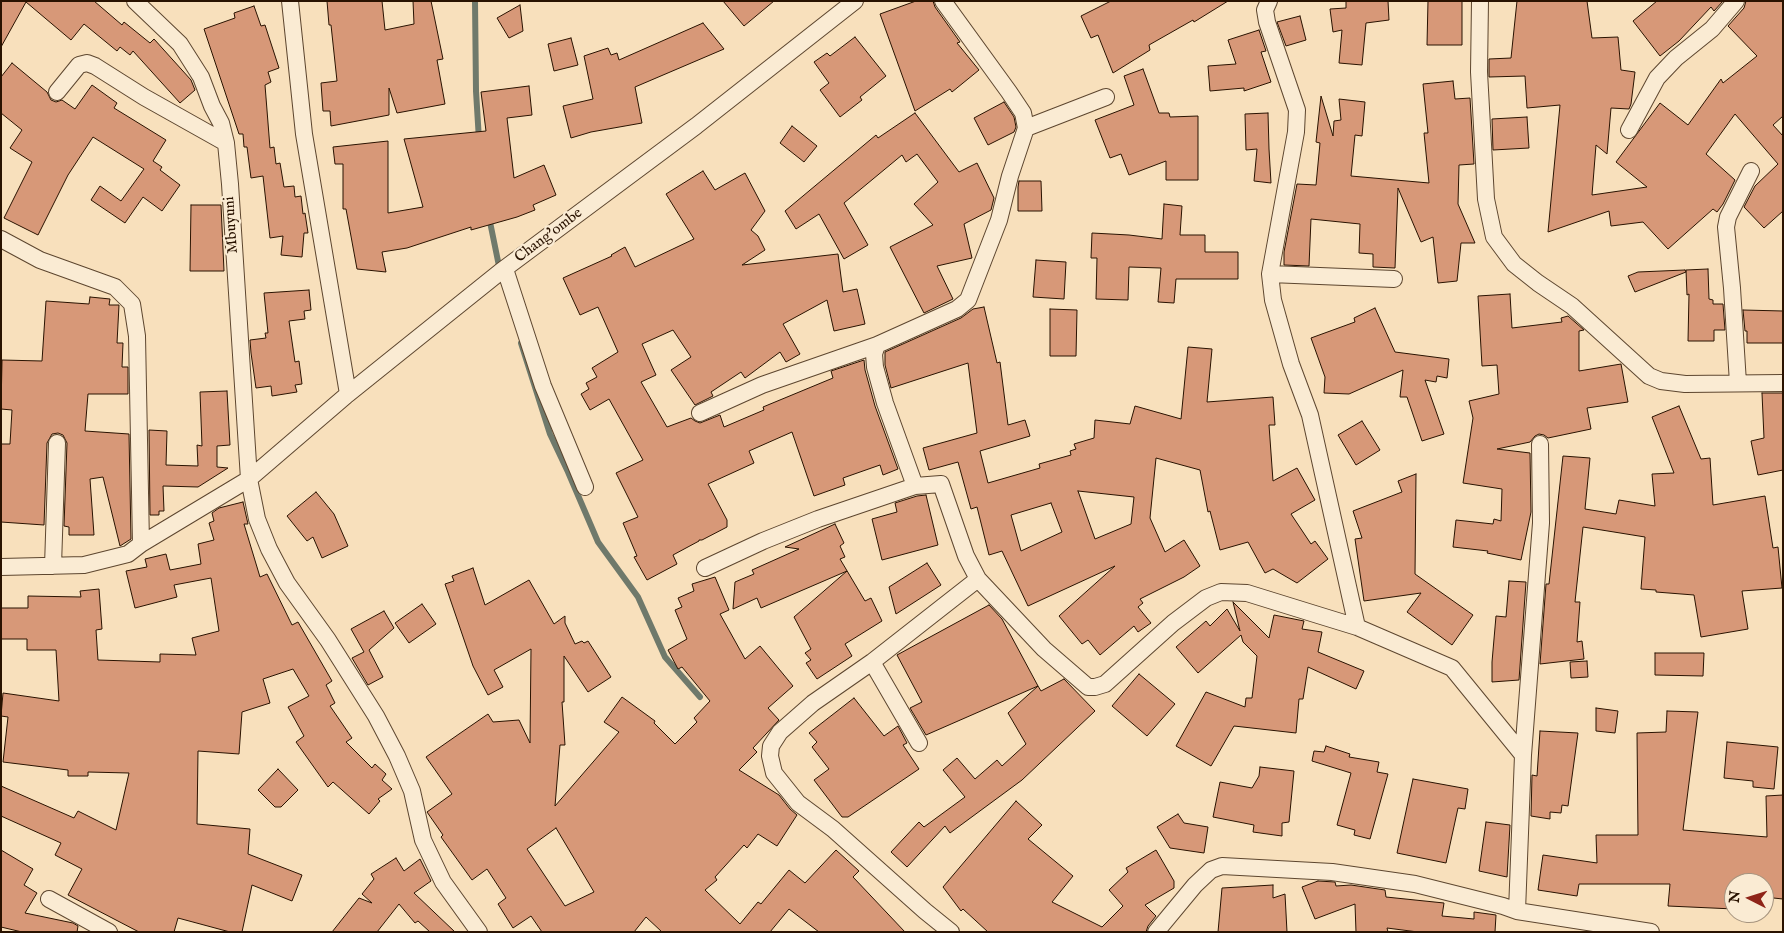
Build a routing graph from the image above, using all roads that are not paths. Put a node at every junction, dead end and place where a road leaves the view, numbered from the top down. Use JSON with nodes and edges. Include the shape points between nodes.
{"nodes":[{"id":1,"x":135,"y":1,"type":"edge"},
{"id":2,"x":290,"y":1,"type":"edge"},
{"id":3,"x":855,"y":1,"type":"edge"},
{"id":4,"x":943,"y":1,"type":"edge"},
{"id":5,"x":1269,"y":1,"type":"edge"},
{"id":6,"x":1480,"y":1,"type":"edge"},
{"id":7,"x":1736,"y":1,"type":"edge"},
{"id":8,"x":57,"y":92,"type":"dead end"},
{"id":9,"x":1106,"y":97,"type":"dead end"},
{"id":10,"x":1026,"y":128,"type":"junction"},
{"id":11,"x":1629,"y":130,"type":"dead end"},
{"id":12,"x":226,"y":143,"type":"junction"},
{"id":13,"x":1751,"y":171,"type":"dead end"},
{"id":14,"x":1,"y":239,"type":"edge"},
{"id":15,"x":505,"y":268,"type":"junction"},
{"id":16,"x":1270,"y":274,"type":"junction"},
{"id":17,"x":1394,"y":279,"type":"dead end"},
{"id":18,"x":877,"y":345,"type":"junction"},
{"id":19,"x":1783,"y":383,"type":"edge"},
{"id":20,"x":1738,"y":384,"type":"junction"},
{"id":21,"x":348,"y":394,"type":"junction"},
{"id":22,"x":700,"y":413,"type":"dead end"},
{"id":23,"x":57,"y":443,"type":"dead end"},
{"id":24,"x":1540,"y":444,"type":"dead end"},
{"id":25,"x":249,"y":479,"type":"junction"},
{"id":26,"x":915,"y":486,"type":"junction"},
{"id":27,"x":585,"y":487,"type":"dead end"},
{"id":28,"x":141,"y":544,"type":"junction"},
{"id":29,"x":53,"y":566,"type":"junction"},
{"id":30,"x":1,"y":567,"type":"edge"},
{"id":31,"x":706,"y":568,"type":"dead end"},
{"id":32,"x":978,"y":579,"type":"junction"},
{"id":33,"x":1357,"y":627,"type":"junction"},
{"id":34,"x":872,"y":662,"type":"junction"},
{"id":35,"x":919,"y":743,"type":"dead end"},
{"id":36,"x":1523,"y":755,"type":"junction"},
{"id":37,"x":49,"y":899,"type":"dead end"},
{"id":38,"x":1517,"y":910,"type":"junction"},
{"id":39,"x":109,"y":932,"type":"edge"},
{"id":40,"x":479,"y":932,"type":"edge"},
{"id":41,"x":951,"y":932,"type":"edge"},
{"id":42,"x":1156,"y":932,"type":"edge"},
{"id":43,"x":1651,"y":932,"type":"edge"}],
"edges":[{"from":1,"to":12,"type":"street","name":"Mbuyuni","via":[[180,44],[201,77],[222,123]]},
{"from":2,"to":21,"type":"street","via":[[304,134]]},
{"from":3,"to":15,"type":"street","name":"Chang'ombe","via":[[696,126]]},
{"from":4,"to":10,"type":"street","via":[[1014,99],[1023,113]]},
{"from":5,"to":16,"type":"street","via":[[1267,22],[1297,110],[1296,132]]},
{"from":6,"to":20,"type":"street","via":[[1482,135],[1486,200],[1494,237],[1514,264],[1572,306],[1649,376],[1669,384]]},
{"from":7,"to":11,"type":"street","via":[[1712,29],[1657,78]]},
{"from":8,"to":12,"type":"street","via":[[79,65],[87,63]]},
{"from":9,"to":10,"type":"street"},
{"from":10,"to":18,"type":"street","via":[[999,220],[968,300],[957,309]]},
{"from":12,"to":25,"type":"street","name":"Mbuyuni"},
{"from":13,"to":20,"type":"street","via":[[1726,227]]},
{"from":14,"to":28,"type":"street","via":[[40,260],[115,287],[132,304],[136,336]]},
{"from":15,"to":21,"type":"street","name":"Chang'ombe"},
{"from":15,"to":27,"type":"street","via":[[544,386]]},
{"from":16,"to":17,"type":"street"},
{"from":16,"to":33,"type":"street","via":[[1273,300],[1291,364],[1310,415]]},
{"from":18,"to":22,"type":"street","via":[[762,385]]},
{"from":18,"to":26,"type":"street","via":[[875,366]]},
{"from":19,"to":20,"type":"street"},
{"from":21,"to":25,"type":"street","name":"Chang'ombe"},
{"from":23,"to":29,"type":"street"},
{"from":24,"to":36,"type":"street","via":[[1541,523]]},
{"from":25,"to":28,"type":"street","name":"Chang'ombe"},
{"from":25,"to":40,"type":"street","name":"Mbuyuni","via":[[269,549],[287,583],[376,716],[412,791],[423,840],[443,882]]},
{"from":26,"to":31,"type":"street","via":[[772,537]]},
{"from":26,"to":32,"type":"street","via":[[941,484],[966,556]]},
{"from":28,"to":29,"type":"street","name":"Chang'ombe","via":[[128,554],[84,565]]},
{"from":29,"to":30,"type":"street","name":"Chang'ombe"},
{"from":32,"to":33,"type":"street","via":[[1044,649],[1088,687],[1105,684],[1179,618],[1206,598],[1221,592],[1247,594]]},
{"from":32,"to":34,"type":"street"},
{"from":33,"to":36,"type":"street","via":[[1452,668]]},
{"from":34,"to":35,"type":"street"},
{"from":34,"to":41,"type":"street","via":[[813,703],[780,732],[772,746],[771,766],[798,803],[833,829]]},
{"from":36,"to":38,"type":"street"},
{"from":37,"to":39,"type":"street"},
{"from":38,"to":42,"type":"street","via":[[1415,884],[1332,872],[1222,866],[1211,870]]},
{"from":38,"to":43,"type":"street"}]}
